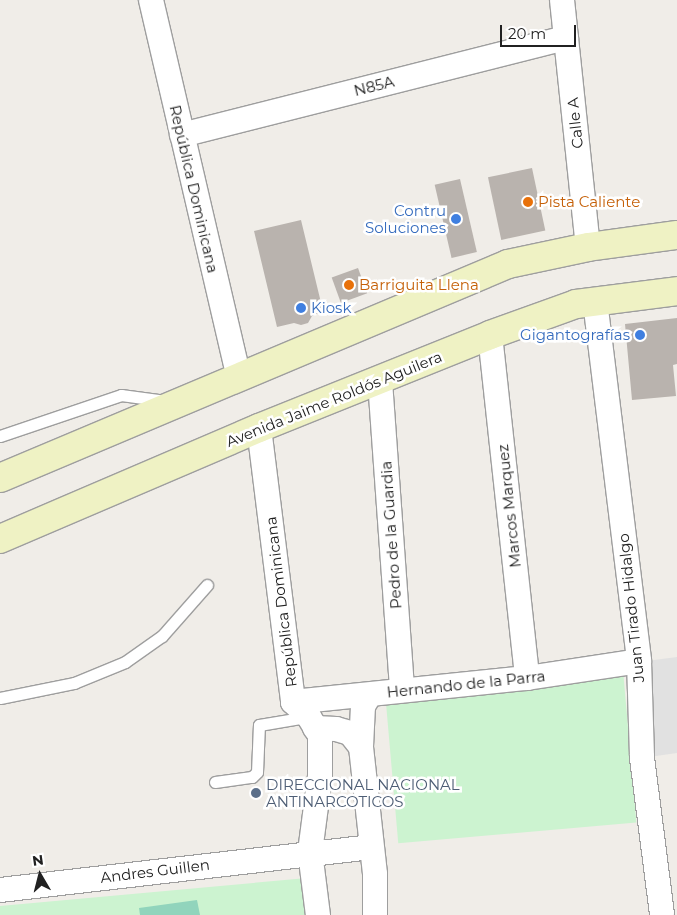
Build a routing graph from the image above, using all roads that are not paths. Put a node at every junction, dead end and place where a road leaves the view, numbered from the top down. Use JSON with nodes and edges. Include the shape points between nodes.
{"nodes":[{"id":1,"x":151,"y":0,"type":"edge"},
{"id":2,"x":562,"y":0,"type":"edge"},
{"id":3,"x":566,"y":38,"type":"junction"},
{"id":4,"x":182,"y":135,"type":"junction"},
{"id":5,"x":677,"y":235,"type":"edge"},
{"id":6,"x":588,"y":247,"type":"junction"},
{"id":7,"x":677,"y":291,"type":"edge"},
{"id":8,"x":595,"y":301,"type":"junction"},
{"id":9,"x":490,"y":334,"type":"junction"},
{"id":10,"x":239,"y":378,"type":"junction"},
{"id":11,"x":380,"y":381,"type":"junction"},
{"id":12,"x":180,"y":403,"type":"junction"},
{"id":13,"x":260,"y":428,"type":"junction"},
{"id":14,"x":0,"y":436,"type":"edge"},
{"id":15,"x":0,"y":478,"type":"edge"},
{"id":16,"x":0,"y":539,"type":"edge"},
{"id":17,"x":207,"y":585,"type":"dead end"},
{"id":18,"x":639,"y":662,"type":"junction"},
{"id":19,"x":527,"y":678,"type":"junction"},
{"id":20,"x":402,"y":690,"type":"junction"},
{"id":21,"x":369,"y":696,"type":"junction"},
{"id":22,"x":0,"y":698,"type":"edge"},
{"id":23,"x":306,"y":716,"type":"junction"},
{"id":24,"x":361,"y":747,"type":"junction"},
{"id":25,"x":215,"y":782,"type":"dead end"},
{"id":26,"x":372,"y":846,"type":"junction"},
{"id":27,"x":310,"y":852,"type":"junction"},
{"id":28,"x":0,"y":890,"type":"edge"},
{"id":29,"x":318,"y":915,"type":"edge"},
{"id":30,"x":375,"y":915,"type":"edge"},
{"id":31,"x":662,"y":915,"type":"edge"}],
"edges":[{"from":1,"to":4,"type":"street","name":"República Dominicana"},
{"from":2,"to":3,"type":"street","name":"Calle A"},
{"from":3,"to":4,"type":"street","name":"N85A"},
{"from":3,"to":6,"type":"street","name":"Calle A"},
{"from":4,"to":10,"type":"street","name":"República Dominicana"},
{"from":5,"to":6,"type":"street"},
{"from":6,"to":10,"type":"street","via":[[508,264]]},
{"from":7,"to":8,"type":"street","name":"Avenida Jaime Roldós Aguilera"},
{"from":8,"to":9,"type":"street","name":"Avenida Jaime Roldós Aguilera","via":[[576,304]]},
{"from":8,"to":18,"type":"street","name":"Juan Tirado Hidalgo"},
{"from":9,"to":11,"type":"street","name":"Avenida Jaime Roldós Aguilera"},
{"from":9,"to":19,"type":"street","name":"Marcos Marquez"},
{"from":10,"to":12,"type":"street"},
{"from":11,"to":13,"type":"street","name":"Avenida Jaime Roldós Aguilera"},
{"from":11,"to":20,"type":"street","name":"Pedro de la Guardia"},
{"from":12,"to":14,"type":"lane","via":[[121,395]]},
{"from":12,"to":15,"type":"street"},
{"from":13,"to":16,"type":"street","name":"Avenida Jaime Roldós Aguilera"},
{"from":13,"to":23,"type":"street","name":"República Dominicana"},
{"from":17,"to":22,"type":"lane","via":[[162,636],[125,662],[74,683]]},
{"from":18,"to":19,"type":"street","name":"Hernando de la Parra"},
{"from":18,"to":31,"type":"street","name":"Juan Tirado Hidalgo","via":[[642,758]]},
{"from":19,"to":20,"type":"street","name":"Hernando de la Parra"},
{"from":20,"to":21,"type":"street","name":"Hernando de la Parra"},
{"from":21,"to":23,"type":"street","name":"Hernando de la Parra"},
{"from":21,"to":24,"type":"street","via":[[363,706]]},
{"from":23,"to":24,"type":"street","via":[[350,733]]},
{"from":23,"to":25,"type":"lane","via":[[259,725],[256,772],[252,777]]},
{"from":23,"to":27,"type":"street","name":"República Dominicana","via":[[320,735],[320,776]]},
{"from":24,"to":26,"type":"street"},
{"from":26,"to":27,"type":"street","name":"Andres Guillen"},
{"from":26,"to":30,"type":"street"},
{"from":27,"to":28,"type":"street","name":"Andres Guillen"},
{"from":27,"to":29,"type":"street","name":"República Dominicana"}]}
